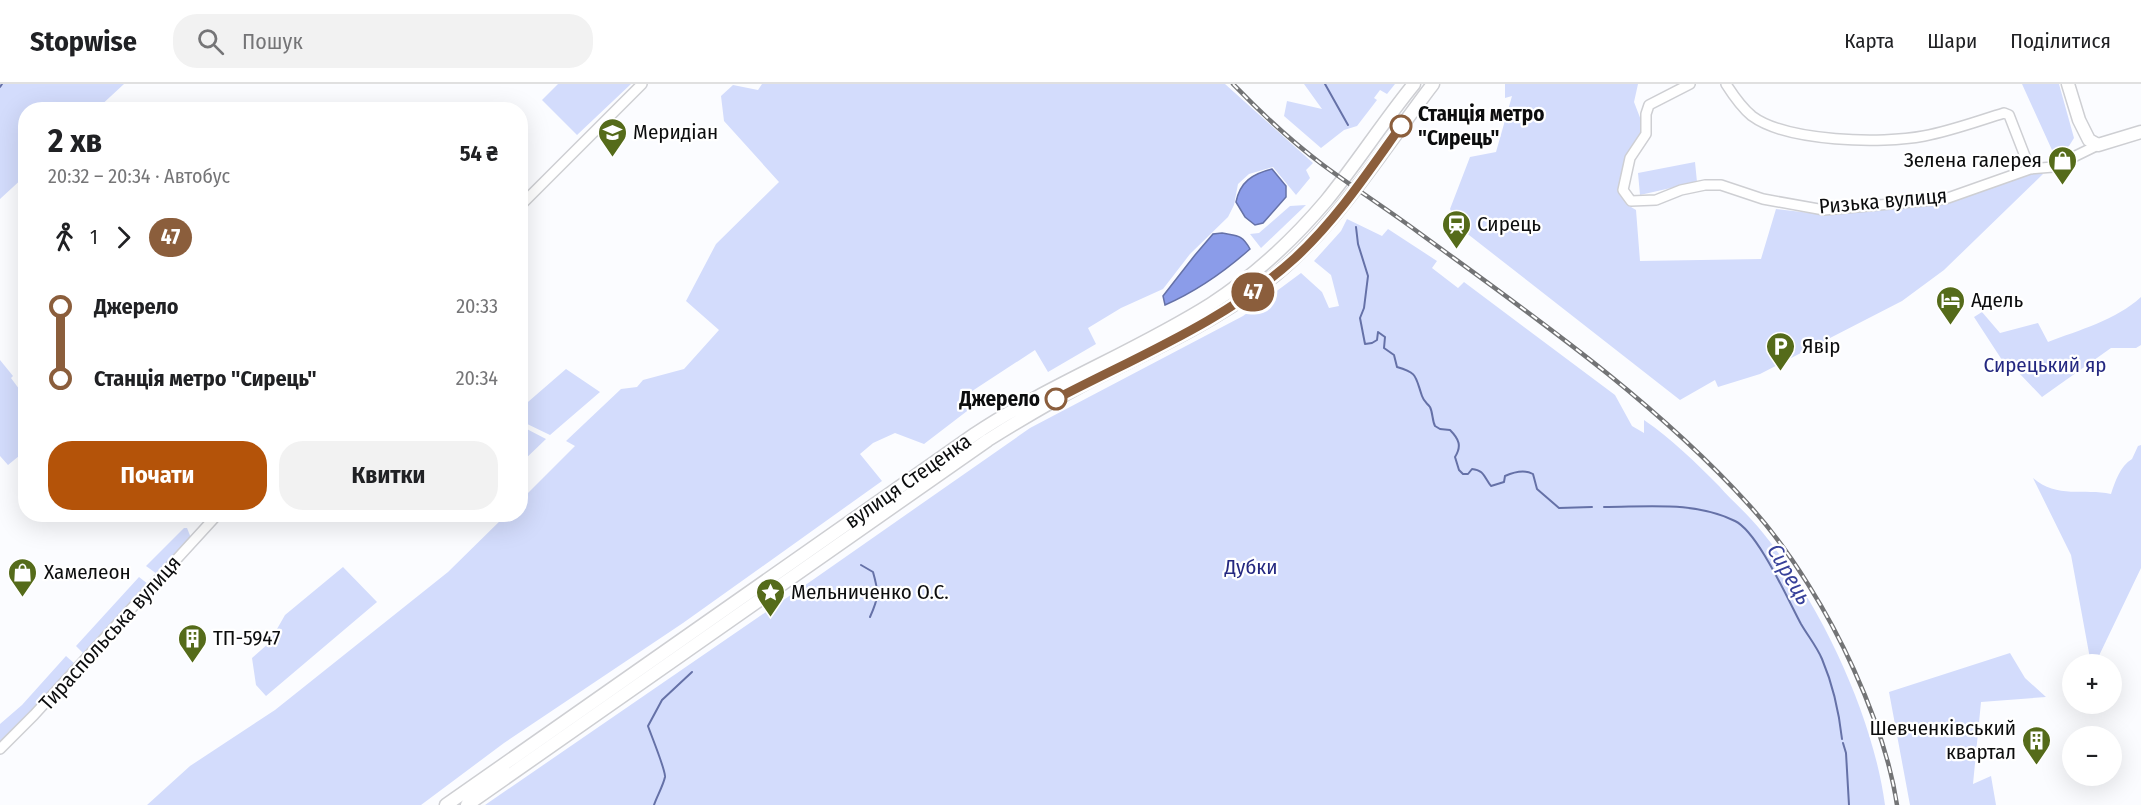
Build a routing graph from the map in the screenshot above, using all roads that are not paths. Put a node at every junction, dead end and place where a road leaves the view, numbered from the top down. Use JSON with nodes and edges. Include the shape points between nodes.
{"nodes":[{"id":1,"x":642,"y":84,"type":"edge"},
{"id":2,"x":1414,"y":84,"type":"edge"},
{"id":3,"x":1433,"y":84,"type":"edge"},
{"id":4,"x":1690,"y":84,"type":"edge"},
{"id":5,"x":1726,"y":84,"type":"edge"},
{"id":6,"x":2068,"y":84,"type":"edge"},
{"id":7,"x":2141,"y":132,"type":"edge"},
{"id":8,"x":2098,"y":145,"type":"junction"},
{"id":9,"x":2030,"y":170,"type":"junction"},
{"id":10,"x":528,"y":198,"type":"edge"},
{"id":11,"x":211,"y":522,"type":"edge"},
{"id":12,"x":0,"y":750,"type":"edge"},
{"id":13,"x":446,"y":805,"type":"edge"},
{"id":14,"x":467,"y":805,"type":"edge"}],
"edges":[{"from":1,"to":10,"type":"street"},
{"from":2,"to":13,"type":"main road","name":"вулиця Стеценка","via":[[1326,201],[1287,244],[1211,304],[1000,417]]},
{"from":3,"to":14,"type":"main road","name":"вулиця Стеценка","via":[[1312,241],[1249,294],[1208,322],[1056,399],[988,440]]},
{"from":4,"to":9,"type":"street","name":"Ризька вулиця","via":[[1649,105],[1646,134],[1630,158],[1623,190],[1631,201],[1656,200],[1695,186],[1721,185],[1763,199],[1824,210],[1945,199]]},
{"from":5,"to":9,"type":"street","via":[[1733,97],[1753,116],[1782,130],[1823,137],[1886,140],[1924,136],[2004,113],[2009,115]]},
{"from":6,"to":8,"type":"main road","via":[[2079,120],[2089,140]]},
{"from":7,"to":8,"type":"main road","name":"Ризька вулиця"},
{"from":8,"to":9,"type":"street","name":"Ризька вулиця","via":[[2053,167]]},
{"from":11,"to":12,"type":"street","name":"Тираспольська вулиця"}]}
